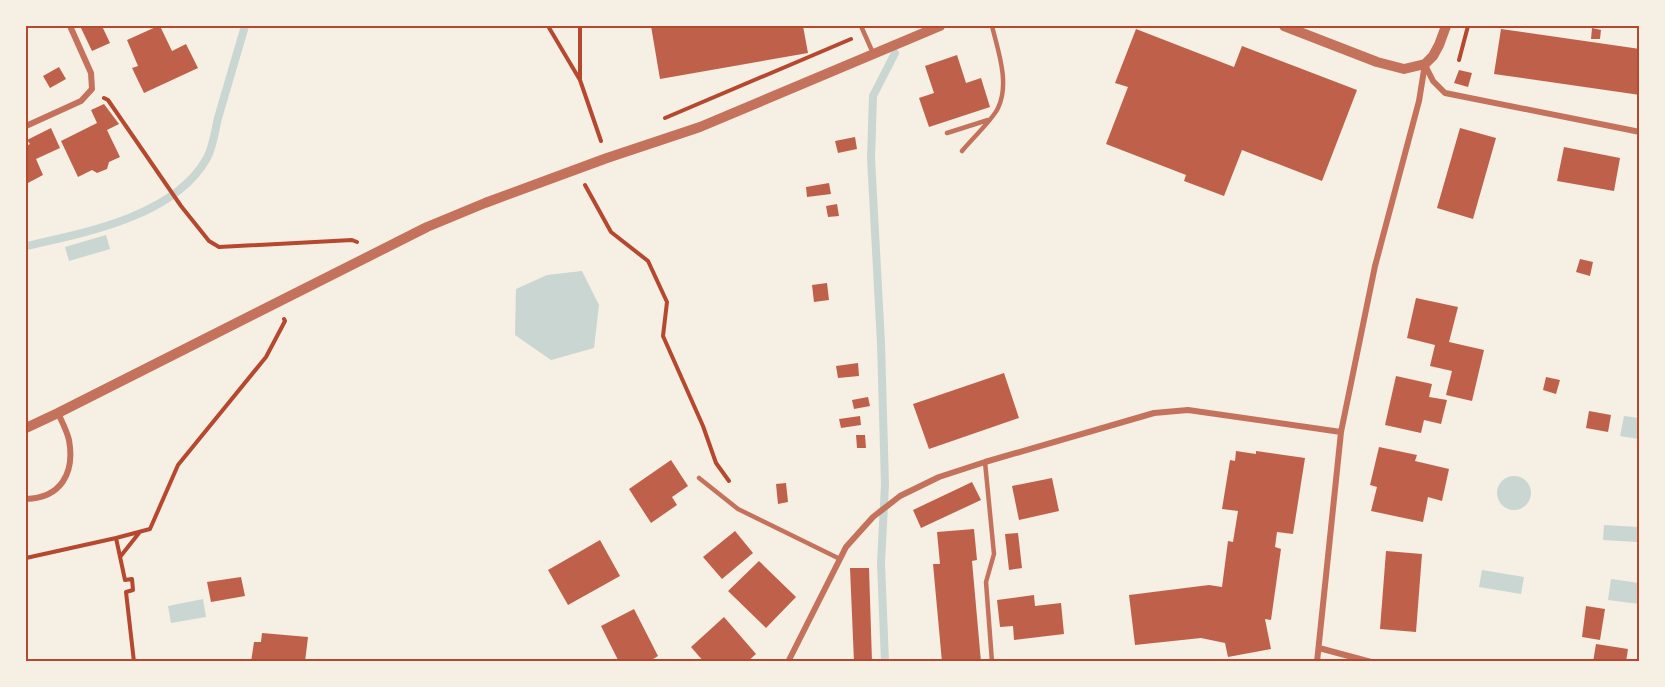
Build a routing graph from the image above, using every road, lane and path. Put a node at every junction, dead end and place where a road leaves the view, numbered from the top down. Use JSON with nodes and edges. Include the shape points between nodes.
{"nodes":[{"id":1,"x":70,"y":26,"type":"edge"},
{"id":2,"x":548,"y":26,"type":"edge"},
{"id":3,"x":580,"y":26,"type":"edge"},
{"id":4,"x":861,"y":26,"type":"edge"},
{"id":5,"x":940,"y":26,"type":"edge"},
{"id":6,"x":992,"y":26,"type":"edge"},
{"id":7,"x":1284,"y":26,"type":"edge"},
{"id":8,"x":1446,"y":26,"type":"edge"},
{"id":9,"x":1468,"y":26,"type":"edge"},
{"id":10,"x":873,"y":53,"type":"junction"},
{"id":11,"x":1459,"y":60,"type":"dead end"},
{"id":12,"x":1425,"y":64,"type":"junction"},
{"id":13,"x":580,"y":80,"type":"junction"},
{"id":14,"x":92,"y":88,"type":"junction"},
{"id":15,"x":988,"y":120,"type":"junction"},
{"id":16,"x":26,"y":126,"type":"edge"},
{"id":17,"x":1640,"y":132,"type":"edge"},
{"id":18,"x":947,"y":133,"type":"dead end"},
{"id":19,"x":962,"y":151,"type":"dead end"},
{"id":20,"x":606,"y":158,"type":"junction"},
{"id":21,"x":577,"y":169,"type":"junction"},
{"id":22,"x":357,"y":242,"type":"dead end"},
{"id":23,"x":277,"y":303,"type":"junction"},
{"id":24,"x":58,"y":414,"type":"junction"},
{"id":25,"x":26,"y":428,"type":"edge"},
{"id":26,"x":1341,"y":432,"type":"junction"},
{"id":27,"x":985,"y":462,"type":"junction"},
{"id":28,"x":699,"y":478,"type":"dead end"},
{"id":29,"x":734,"y":487,"type":"dead end"},
{"id":30,"x":26,"y":499,"type":"edge"},
{"id":31,"x":139,"y":532,"type":"junction"},
{"id":32,"x":116,"y":538,"type":"junction"},
{"id":33,"x":120,"y":557,"type":"junction"},
{"id":34,"x":26,"y":558,"type":"edge"},
{"id":35,"x":840,"y":560,"type":"junction"},
{"id":36,"x":1319,"y":648,"type":"junction"},
{"id":37,"x":134,"y":662,"type":"edge"},
{"id":38,"x":788,"y":662,"type":"edge"},
{"id":39,"x":992,"y":662,"type":"edge"},
{"id":40,"x":1317,"y":662,"type":"edge"},
{"id":41,"x":1371,"y":662,"type":"edge"}],
"edges":[{"from":1,"to":14,"type":"street","via":[[91,73]]},
{"from":2,"to":13,"type":"path"},
{"from":3,"to":13,"type":"path"},
{"from":4,"to":10,"type":"lane"},
{"from":5,"to":10,"type":"street"},
{"from":6,"to":15,"type":"lane","via":[[1004,86],[998,109]]},
{"from":7,"to":12,"type":"street","via":[[1377,62],[1404,69]]},
{"from":8,"to":12,"type":"street","via":[[1440,45]]},
{"from":9,"to":11,"type":"path"},
{"from":10,"to":20,"type":"street","via":[[700,127]]},
{"from":12,"to":17,"type":"street","via":[[1433,81],[1445,93]]},
{"from":12,"to":26,"type":"street","via":[[1419,101],[1375,266]]},
{"from":13,"to":20,"type":"path"},
{"from":14,"to":16,"type":"street","via":[[81,101]]},
{"from":14,"to":22,"type":"path","via":[[108,100],[210,242],[219,247]]},
{"from":15,"to":18,"type":"lane"},
{"from":15,"to":19,"type":"lane"},
{"from":20,"to":21,"type":"street"},
{"from":21,"to":23,"type":"street","via":[[427,227]]},
{"from":21,"to":29,"type":"path","via":[[611,232],[648,261],[667,302],[663,336],[716,463]]},
{"from":23,"to":24,"type":"street"},
{"from":23,"to":31,"type":"path","via":[[285,321],[266,357],[178,465],[150,529]]},
{"from":24,"to":25,"type":"street"},
{"from":24,"to":30,"type":"street","via":[[68,438],[67,476],[58,489]]},
{"from":26,"to":27,"type":"street","via":[[1188,410],[1154,413]]},
{"from":26,"to":36,"type":"street"},
{"from":27,"to":35,"type":"street","via":[[939,477],[900,496],[873,517],[846,547]]},
{"from":27,"to":39,"type":"lane","via":[[994,554],[986,582]]},
{"from":28,"to":35,"type":"lane","via":[[738,509]]},
{"from":31,"to":32,"type":"path"},
{"from":31,"to":33,"type":"path"},
{"from":32,"to":33,"type":"path"},
{"from":32,"to":34,"type":"path"},
{"from":33,"to":37,"type":"path","via":[[125,580],[132,579],[133,590],[126,592]]},
{"from":35,"to":38,"type":"street"},
{"from":36,"to":40,"type":"street"},
{"from":36,"to":41,"type":"street"}]}
